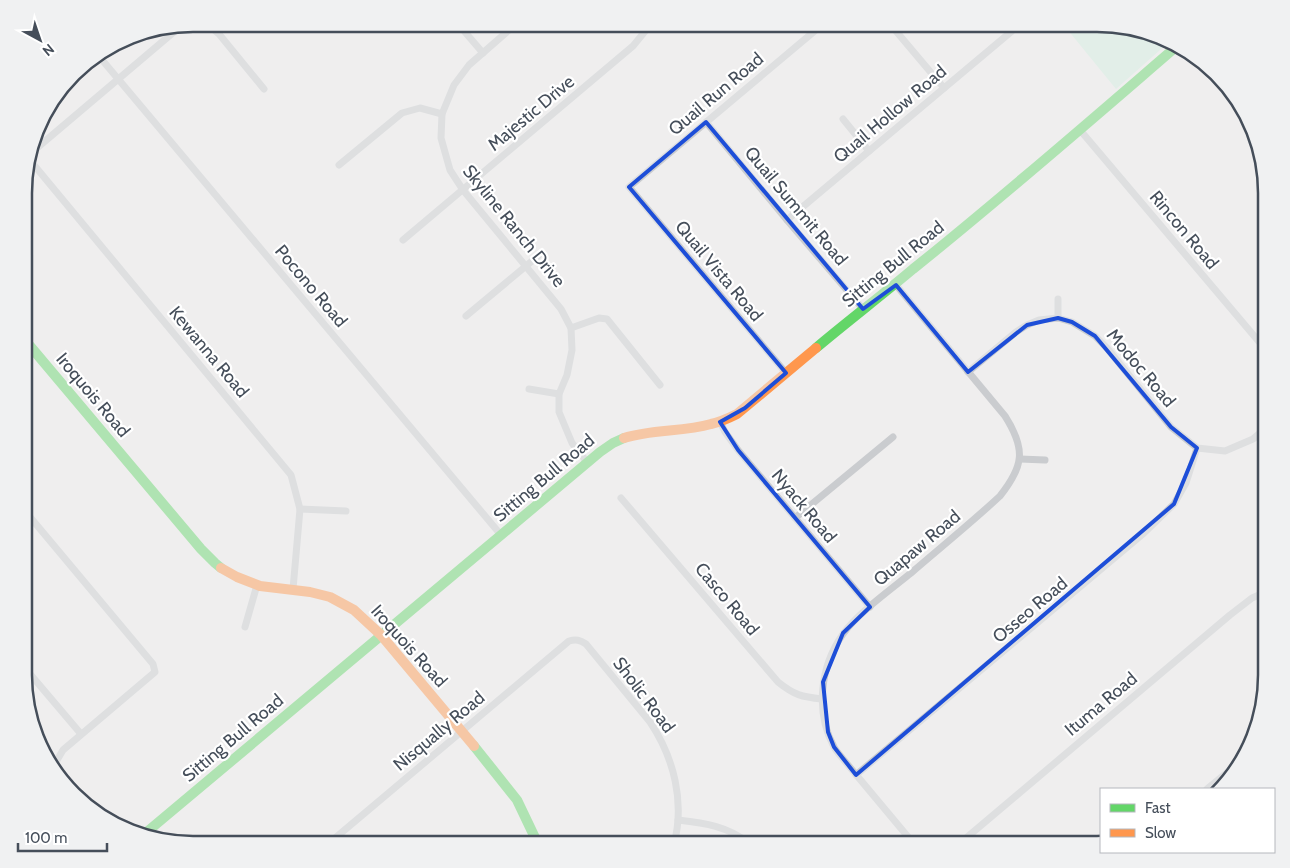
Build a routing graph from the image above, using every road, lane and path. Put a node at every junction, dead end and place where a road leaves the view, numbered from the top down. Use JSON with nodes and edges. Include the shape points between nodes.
{"nodes":[{"id":1,"x":644,"y":32,"type":"edge"},
{"id":2,"x":813,"y":32,"type":"edge"},
{"id":3,"x":897,"y":32,"type":"edge"},
{"id":4,"x":1011,"y":32,"type":"edge"},
{"id":5,"x":218,"y":33,"type":"edge"},
{"id":6,"x":465,"y":33,"type":"edge"},
{"id":7,"x":506,"y":33,"type":"edge"},
{"id":8,"x":171,"y":35,"type":"edge"},
{"id":9,"x":1171,"y":51,"type":"edge"},
{"id":10,"x":482,"y":53,"type":"junction"},
{"id":11,"x":103,"y":61,"type":"edge"},
{"id":12,"x":118,"y":79,"type":"junction"},
{"id":13,"x":944,"y":88,"type":"junction"},
{"id":14,"x":264,"y":89,"type":"dead end"},
{"id":15,"x":442,"y":114,"type":"junction"},
{"id":16,"x":843,"y":119,"type":"dead end"},
{"id":17,"x":706,"y":122,"type":"junction"},
{"id":18,"x":1080,"y":130,"type":"junction"},
{"id":19,"x":40,"y":146,"type":"edge"},
{"id":20,"x":869,"y":151,"type":"junction"},
{"id":21,"x":339,"y":165,"type":"dead end"},
{"id":22,"x":35,"y":166,"type":"edge"},
{"id":23,"x":628,"y":187,"type":"joint"},
{"id":24,"x":463,"y":190,"type":"junction"},
{"id":25,"x":787,"y":220,"type":"junction"},
{"id":26,"x":403,"y":240,"type":"dead end"},
{"id":27,"x":538,"y":256,"type":"dead end"},
{"id":28,"x":526,"y":266,"type":"junction"},
{"id":29,"x":896,"y":285,"type":"junction"},
{"id":30,"x":1058,"y":299,"type":"dead end"},
{"id":31,"x":863,"y":308,"type":"junction"},
{"id":32,"x":466,"y":316,"type":"dead end"},
{"id":33,"x":1058,"y":318,"type":"junction"},
{"id":34,"x":571,"y":328,"type":"junction"},
{"id":35,"x":1257,"y":339,"type":"edge"},
{"id":36,"x":32,"y":348,"type":"edge"},
{"id":37,"x":968,"y":372,"type":"junction"},
{"id":38,"x":786,"y":373,"type":"junction"},
{"id":39,"x":660,"y":385,"type":"dead end"},
{"id":40,"x":529,"y":389,"type":"dead end"},
{"id":41,"x":559,"y":394,"type":"junction"},
{"id":42,"x":720,"y":422,"type":"junction"},
{"id":43,"x":1257,"y":436,"type":"edge"},
{"id":44,"x":893,"y":437,"type":"dead end"},
{"id":45,"x":1197,"y":448,"type":"junction"},
{"id":46,"x":1020,"y":459,"type":"junction"},
{"id":47,"x":1044,"y":460,"type":"dead end"},
{"id":48,"x":587,"y":462,"type":"junction"},
{"id":49,"x":621,"y":498,"type":"dead end"},
{"id":50,"x":300,"y":509,"type":"junction"},
{"id":51,"x":346,"y":511,"type":"dead end"},
{"id":52,"x":795,"y":518,"type":"junction"},
{"id":53,"x":32,"y":519,"type":"edge"},
{"id":54,"x":500,"y":535,"type":"junction"},
{"id":55,"x":257,"y":585,"type":"junction"},
{"id":56,"x":293,"y":589,"type":"junction"},
{"id":57,"x":1257,"y":596,"type":"edge"},
{"id":58,"x":870,"y":607,"type":"junction"},
{"id":59,"x":245,"y":627,"type":"dead end"},
{"id":60,"x":381,"y":635,"type":"junction"},
{"id":61,"x":569,"y":641,"type":"joint"},
{"id":62,"x":32,"y":676,"type":"edge"},
{"id":63,"x":822,"y":699,"type":"junction"},
{"id":64,"x":462,"y":731,"type":"junction"},
{"id":65,"x":81,"y":734,"type":"junction"},
{"id":66,"x":57,"y":760,"type":"edge"},
{"id":67,"x":856,"y":775,"type":"junction"},
{"id":68,"x":678,"y":820,"type":"junction"},
{"id":69,"x":150,"y":829,"type":"edge"},
{"id":70,"x":675,"y":835,"type":"edge"},
{"id":71,"x":736,"y":835,"type":"edge"},
{"id":72,"x":907,"y":835,"type":"edge"},
{"id":73,"x":969,"y":835,"type":"edge"},
{"id":74,"x":338,"y":836,"type":"edge"},
{"id":75,"x":534,"y":836,"type":"edge"}],
"edges":[{"from":1,"to":24,"type":"street","name":"Majestic Drive","via":[[634,46]]},
{"from":2,"to":17,"type":"street","name":"Quail Run Road"},
{"from":3,"to":13,"type":"street"},
{"from":4,"to":13,"type":"street","name":"Quail Hollow Road"},
{"from":5,"to":14,"type":"street"},
{"from":6,"to":10,"type":"street"},
{"from":7,"to":10,"type":"street","name":"Skyline Ranch Drive"},
{"from":8,"to":12,"type":"street"},
{"from":9,"to":18,"type":"street","name":"Sitting Bull Road"},
{"from":10,"to":15,"type":"street","name":"Skyline Ranch Drive","via":[[454,85]]},
{"from":11,"to":12,"type":"street","name":"Pocono Road"},
{"from":12,"to":19,"type":"street"},
{"from":12,"to":54,"type":"street","name":"Pocono Road"},
{"from":13,"to":20,"type":"street","name":"Quail Hollow Road"},
{"from":15,"to":21,"type":"street","via":[[420,108],[402,113]]},
{"from":15,"to":24,"type":"street","name":"Skyline Ranch Drive","via":[[441,138],[450,170]]},
{"from":16,"to":20,"type":"street"},
{"from":17,"to":23,"type":"street","name":"Quail Run Road"},
{"from":17,"to":25,"type":"street","name":"Quail Summit Road"},
{"from":18,"to":29,"type":"street","name":"Sitting Bull Road"},
{"from":18,"to":35,"type":"street","name":"Rincon Road"},
{"from":20,"to":25,"type":"street","name":"Quail Hollow Road"},
{"from":22,"to":50,"type":"street","name":"Kewanna Road","via":[[291,475]]},
{"from":23,"to":38,"type":"street","name":"Quail Vista Road"},
{"from":24,"to":26,"type":"street","name":"Majestic Drive"},
{"from":24,"to":28,"type":"street","name":"Skyline Ranch Drive"},
{"from":25,"to":31,"type":"street","name":"Quail Summit Road"},
{"from":27,"to":28,"type":"street"},
{"from":28,"to":32,"type":"street"},
{"from":28,"to":34,"type":"street","name":"Skyline Ranch Drive","via":[[561,309]]},
{"from":29,"to":31,"type":"street","name":"Sitting Bull Road"},
{"from":29,"to":37,"type":"street"},
{"from":30,"to":33,"type":"street"},
{"from":31,"to":38,"type":"street","name":"Sitting Bull Road"},
{"from":33,"to":37,"type":"street","via":[[1027,325]]},
{"from":33,"to":45,"type":"street","name":"Modoc Road","via":[[1072,322],[1095,336],[1171,426]]},
{"from":34,"to":39,"type":"street","via":[[599,318],[607,319]]},
{"from":34,"to":41,"type":"street","name":"Skyline Ranch Drive","via":[[572,350]]},
{"from":36,"to":55,"type":"street","name":"Iroquois Road","via":[[201,549],[218,565]]},
{"from":37,"to":46,"type":"street","via":[[1012,427]]},
{"from":38,"to":42,"type":"street","name":"Sitting Bull Road","via":[[745,408]]},
{"from":40,"to":41,"type":"street"},
{"from":41,"to":48,"type":"street","name":"Skyline Ranch Drive","via":[[559,412],[566,433]]},
{"from":42,"to":48,"type":"street","name":"Sitting Bull Road","via":[[626,437]]},
{"from":42,"to":52,"type":"street","name":"Nyack Road","via":[[738,450]]},
{"from":43,"to":45,"type":"street","via":[[1225,451]]},
{"from":44,"to":52,"type":"street"},
{"from":45,"to":67,"type":"street","name":"Osseo Road","via":[[1186,483],[1174,504],[1144,533]]},
{"from":46,"to":47,"type":"street"},
{"from":46,"to":58,"type":"street","name":"Quapaw Road","via":[[1016,474],[1000,496]]},
{"from":48,"to":54,"type":"street","name":"Sitting Bull Road"},
{"from":49,"to":63,"type":"street","name":"Casco Road","via":[[778,682],[789,692]]},
{"from":50,"to":51,"type":"street"},
{"from":50,"to":56,"type":"street","name":"Kewanna Road"},
{"from":52,"to":58,"type":"street","name":"Nyack Road"},
{"from":53,"to":65,"type":"street","via":[[153,664],[155,672]]},
{"from":54,"to":60,"type":"street","name":"Sitting Bull Road"},
{"from":55,"to":56,"type":"street","name":"Iroquois Road"},
{"from":55,"to":59,"type":"street"},
{"from":56,"to":60,"type":"street","name":"Iroquois Road","via":[[339,601],[362,616]]},
{"from":57,"to":73,"type":"street","name":"Ituma Road","via":[[1230,615]]},
{"from":58,"to":63,"type":"street","name":"Quapaw Road","via":[[843,633],[834,649],[823,682]]},
{"from":60,"to":64,"type":"street","name":"Iroquois Road"},
{"from":60,"to":69,"type":"street","name":"Sitting Bull Road"},
{"from":61,"to":64,"type":"street","name":"Nisqually Road"},
{"from":61,"to":68,"type":"street","name":"Sholic Road","via":[[580,640],[586,644],[658,734],[673,767]]},
{"from":62,"to":65,"type":"street"},
{"from":63,"to":67,"type":"street","name":"Quapaw Road","via":[[834,747]]},
{"from":64,"to":74,"type":"street","name":"Nisqually Road"},
{"from":64,"to":75,"type":"street","name":"Iroquois Road","via":[[517,800]]},
{"from":65,"to":66,"type":"street"},
{"from":67,"to":72,"type":"street","name":"Quapaw Road"},
{"from":68,"to":70,"type":"street","name":"Sholic Road"},
{"from":68,"to":71,"type":"street","via":[[708,824]]}]}
